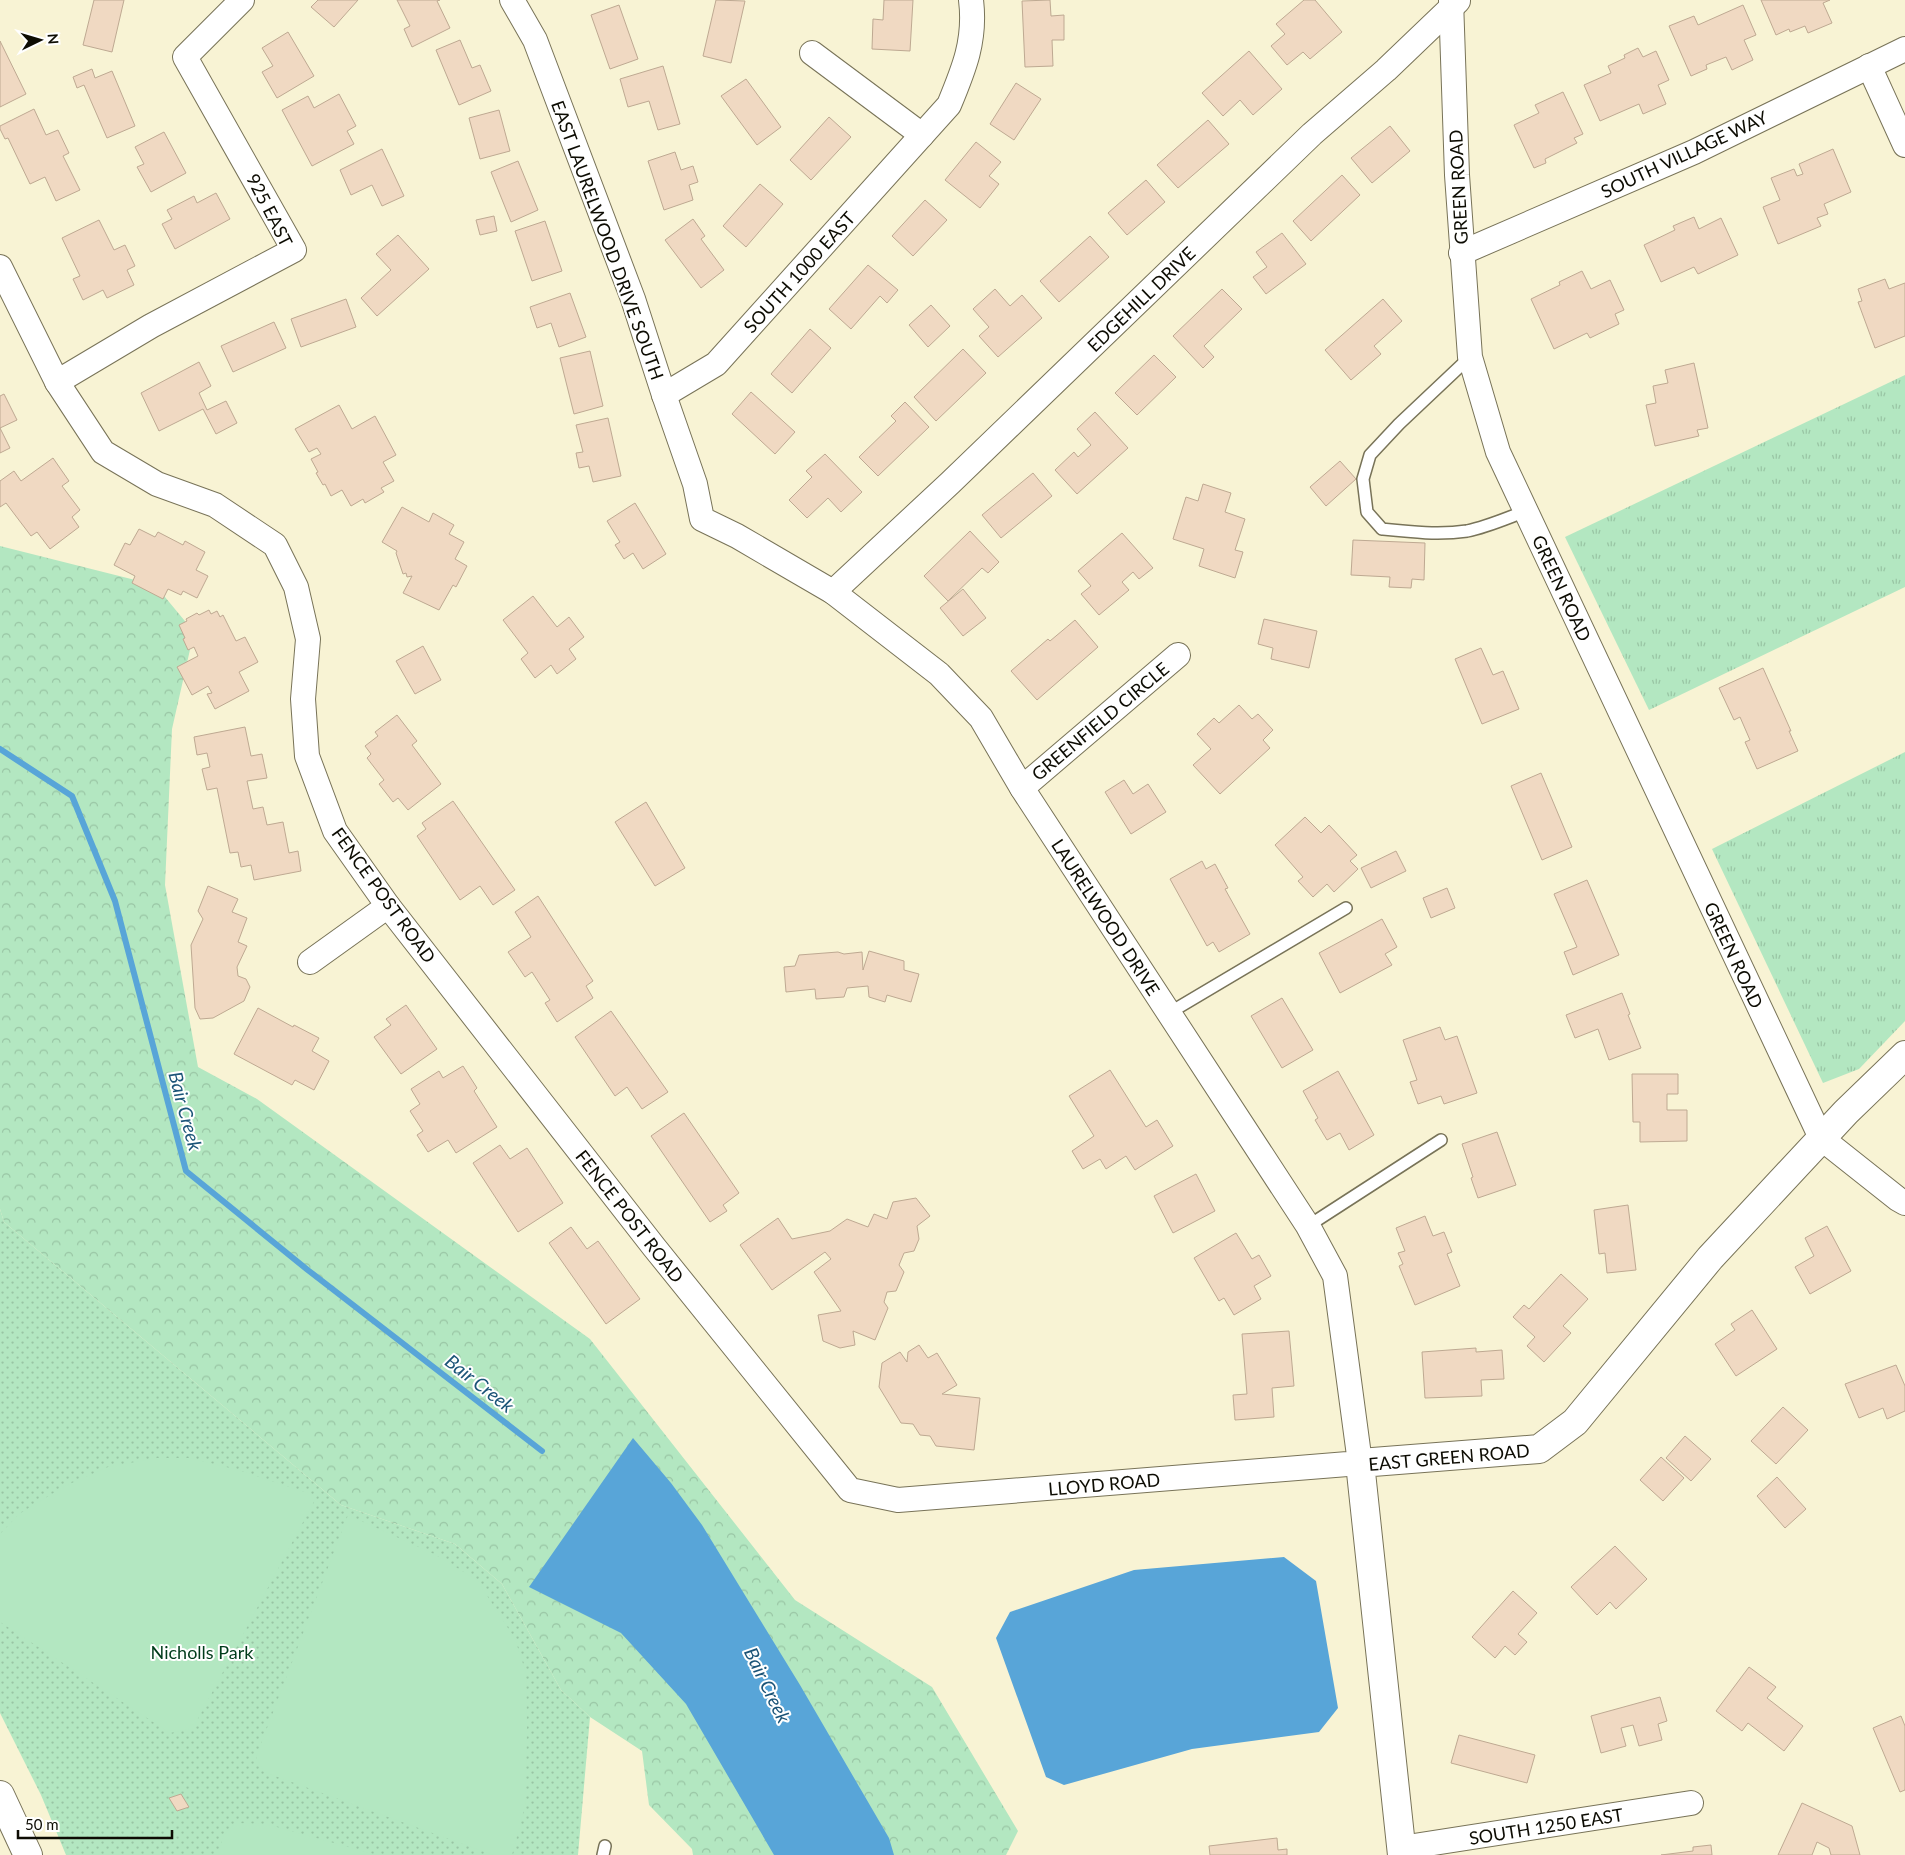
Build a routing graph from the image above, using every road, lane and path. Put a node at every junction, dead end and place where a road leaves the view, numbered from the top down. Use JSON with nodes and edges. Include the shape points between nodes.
{"nodes":[{"id":1,"x":242,"y":0,"type":"edge"},
{"id":2,"x":512,"y":0,"type":"edge"},
{"id":3,"x":971,"y":0,"type":"edge"},
{"id":4,"x":1454,"y":3,"type":"edge"},
{"id":5,"x":1905,"y":49,"type":"edge"},
{"id":6,"x":812,"y":53,"type":"dead end"},
{"id":7,"x":1870,"y":66,"type":"junction"},
{"id":8,"x":922,"y":135,"type":"junction"},
{"id":9,"x":1905,"y":146,"type":"edge"},
{"id":10,"x":1461,"y":252,"type":"junction"},
{"id":11,"x":0,"y":267,"type":"edge"},
{"id":12,"x":1470,"y":357,"type":"junction"},
{"id":13,"x":57,"y":382,"type":"junction"},
{"id":14,"x":664,"y":395,"type":"junction"},
{"id":15,"x":695,"y":484,"type":"joint"},
{"id":16,"x":1526,"y":511,"type":"junction"},
{"id":17,"x":834,"y":592,"type":"junction"},
{"id":18,"x":1178,"y":655,"type":"dead end"},
{"id":19,"x":1022,"y":788,"type":"junction"},
{"id":20,"x":388,"y":906,"type":"junction"},
{"id":21,"x":1346,"y":908,"type":"dead end"},
{"id":22,"x":310,"y":962,"type":"dead end"},
{"id":23,"x":1169,"y":1014,"type":"junction"},
{"id":24,"x":1905,"y":1055,"type":"edge"},
{"id":25,"x":1821,"y":1138,"type":"junction"},
{"id":26,"x":1441,"y":1140,"type":"dead end"},
{"id":27,"x":1905,"y":1203,"type":"edge"},
{"id":28,"x":1308,"y":1226,"type":"junction"},
{"id":29,"x":1360,"y":1463,"type":"junction"},
{"id":30,"x":850,"y":1490,"type":"joint"},
{"id":31,"x":0,"y":1796,"type":"edge"},
{"id":32,"x":1691,"y":1803,"type":"dead end"},
{"id":33,"x":1401,"y":1851,"type":"edge"},
{"id":34,"x":28,"y":1855,"type":"edge"}],
"edges":[{"from":1,"to":13,"type":"street","name":"925 EAST","via":[[185,57],[294,250],[150,326]]},
{"from":2,"to":14,"type":"street","name":"EAST LAURELWOOD DRIVE SOUTH","via":[[542,58],[633,299]]},
{"from":3,"to":8,"type":"street","name":"SOUTH 1000 EAST","via":[[973,18],[967,60],[949,105]]},
{"from":4,"to":10,"type":"street","name":"GREEN ROAD","via":[[1454,100]]},
{"from":4,"to":17,"type":"street","name":"EDGEHILL DRIVE","via":[[1312,134]]},
{"from":5,"to":7,"type":"street","name":"SOUTH VILLAGE WAY"},
{"from":6,"to":8,"type":"street"},
{"from":7,"to":9,"type":"street"},
{"from":7,"to":10,"type":"street","name":"SOUTH VILLAGE WAY","via":[[1694,152]]},
{"from":8,"to":14,"type":"street","name":"SOUTH 1000 EAST","via":[[716,364]]},
{"from":10,"to":12,"type":"street","name":"GREEN ROAD"},
{"from":11,"to":13,"type":"street","name":"FENCE POST ROAD"},
{"from":12,"to":16,"type":"street","name":"GREEN ROAD","via":[[1498,452]]},
{"from":12,"to":16,"type":"lane","via":[[1370,455],[1363,479],[1367,512],[1382,529],[1421,534],[1468,531]]},
{"from":13,"to":20,"type":"street","name":"FENCE POST ROAD","via":[[103,452],[156,484],[215,504],[274,545],[296,587],[308,639],[303,699],[307,756],[335,831]]},
{"from":14,"to":15,"type":"street","name":"EAST LAURELWOOD DRIVE SOUTH"},
{"from":15,"to":17,"type":"street","name":"LAURELWOOD DRIVE","via":[[702,519]]},
{"from":16,"to":25,"type":"street","name":"GREEN ROAD"},
{"from":17,"to":19,"type":"street","name":"LAURELWOOD DRIVE","via":[[939,674],[981,718]]},
{"from":18,"to":19,"type":"street","name":"GREENFIELD CIRCLE"},
{"from":19,"to":23,"type":"street","name":"LAURELWOOD DRIVE"},
{"from":20,"to":22,"type":"street"},
{"from":20,"to":30,"type":"street","name":"FENCE POST ROAD","via":[[654,1247]]},
{"from":21,"to":23,"type":"lane"},
{"from":23,"to":28,"type":"street","name":"LAURELWOOD DRIVE"},
{"from":24,"to":25,"type":"street","name":"EAST GREEN ROAD"},
{"from":25,"to":27,"type":"street"},
{"from":25,"to":29,"type":"street","name":"EAST GREEN ROAD","via":[[1710,1258],[1575,1422],[1539,1449]]},
{"from":26,"to":28,"type":"lane"},
{"from":28,"to":29,"type":"street","name":"LAURELWOOD DRIVE","via":[[1336,1276]]},
{"from":29,"to":30,"type":"street","name":"LLOYD ROAD","via":[[898,1500]]},
{"from":29,"to":33,"type":"street","name":"EAST GREEN ROAD"},
{"from":31,"to":34,"type":"street"},
{"from":32,"to":33,"type":"street","name":"SOUTH 1250 EAST"}]}
